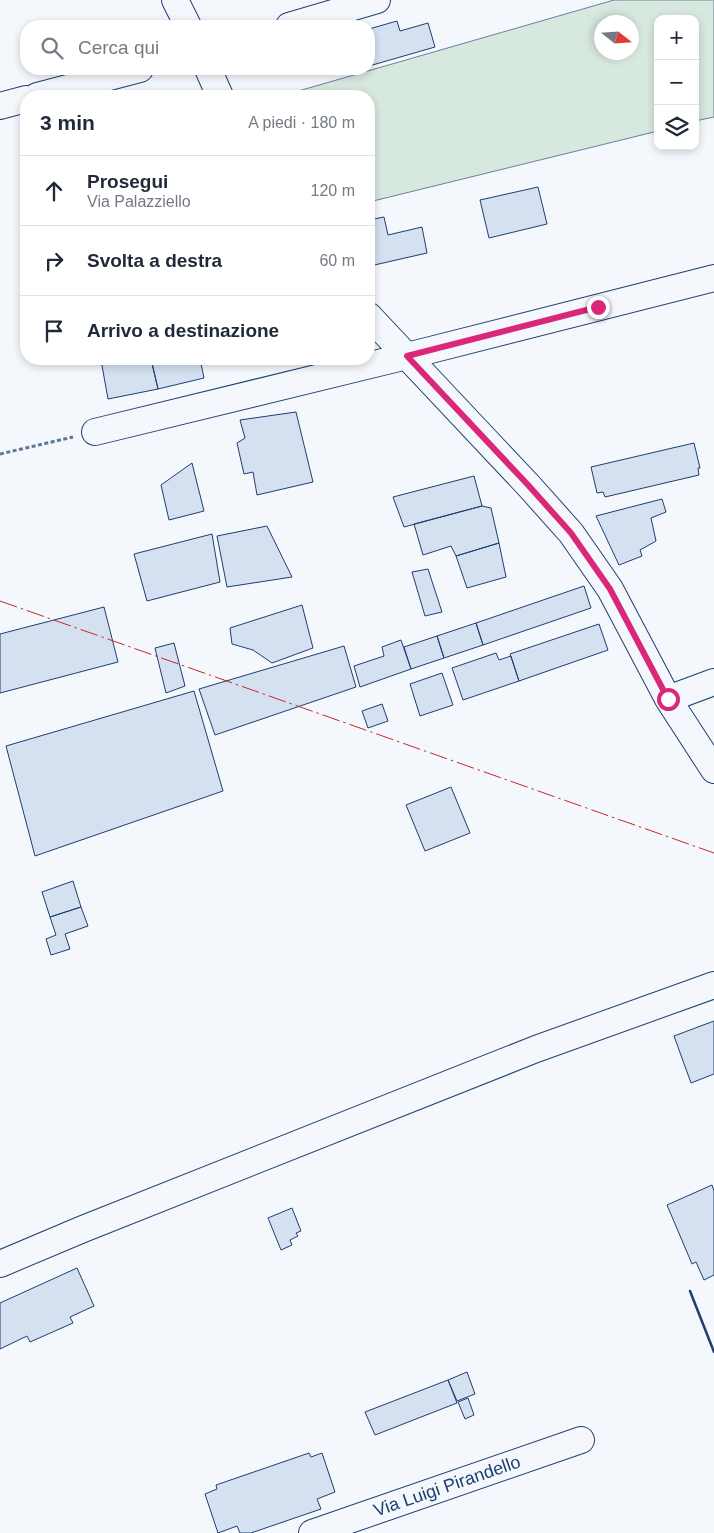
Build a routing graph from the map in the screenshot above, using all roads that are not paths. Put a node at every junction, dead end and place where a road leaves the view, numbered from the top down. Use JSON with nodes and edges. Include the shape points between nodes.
{"nodes":[{"id":1,"x":175,"y":0,"type":"edge"},
{"id":2,"x":377,"y":0,"type":"edge"},
{"id":3,"x":185,"y":20,"type":"edge"},
{"id":4,"x":309,"y":20,"type":"edge"},
{"id":5,"x":117,"y":75,"type":"edge"},
{"id":6,"x":211,"y":75,"type":"edge"},
{"id":7,"x":60,"y":90,"type":"edge"},
{"id":8,"x":217,"y":90,"type":"edge"},
{"id":9,"x":20,"y":101,"type":"edge"},
{"id":10,"x":0,"y":106,"type":"edge"},
{"id":11,"x":714,"y":278,"type":"edge"},
{"id":12,"x":375,"y":322,"type":"edge"},
{"id":13,"x":407,"y":356,"type":"junction"},
{"id":14,"x":375,"y":364,"type":"edge"},
{"id":15,"x":370,"y":365,"type":"edge"},
{"id":16,"x":96,"y":432,"type":"road end"},
{"id":17,"x":714,"y":682,"type":"edge"},
{"id":18,"x":668,"y":699,"type":"junction"},
{"id":19,"x":714,"y":770,"type":"edge"},
{"id":20,"x":714,"y":985,"type":"edge"},
{"id":21,"x":0,"y":1264,"type":"edge"},
{"id":22,"x":581,"y":1440,"type":"dead end"},
{"id":23,"x":312,"y":1533,"type":"edge"}],
"edges":[{"from":1,"to":3,"type":"street"},
{"from":2,"to":4,"type":"street"},
{"from":5,"to":7,"type":"street"},
{"from":6,"to":8,"type":"street"},
{"from":9,"to":10,"type":"street"},
{"from":11,"to":13,"type":"street"},
{"from":12,"to":13,"type":"street"},
{"from":13,"to":14,"type":"street"},
{"from":13,"to":18,"type":"street","via":[[571,533],[610,589]]},
{"from":15,"to":16,"type":"street"},
{"from":17,"to":18,"type":"street"},
{"from":18,"to":19,"type":"street"},
{"from":20,"to":21,"type":"street","via":[[536,1050]]},
{"from":22,"to":23,"type":"street","name":"Via Luigi Pirandello"}]}
